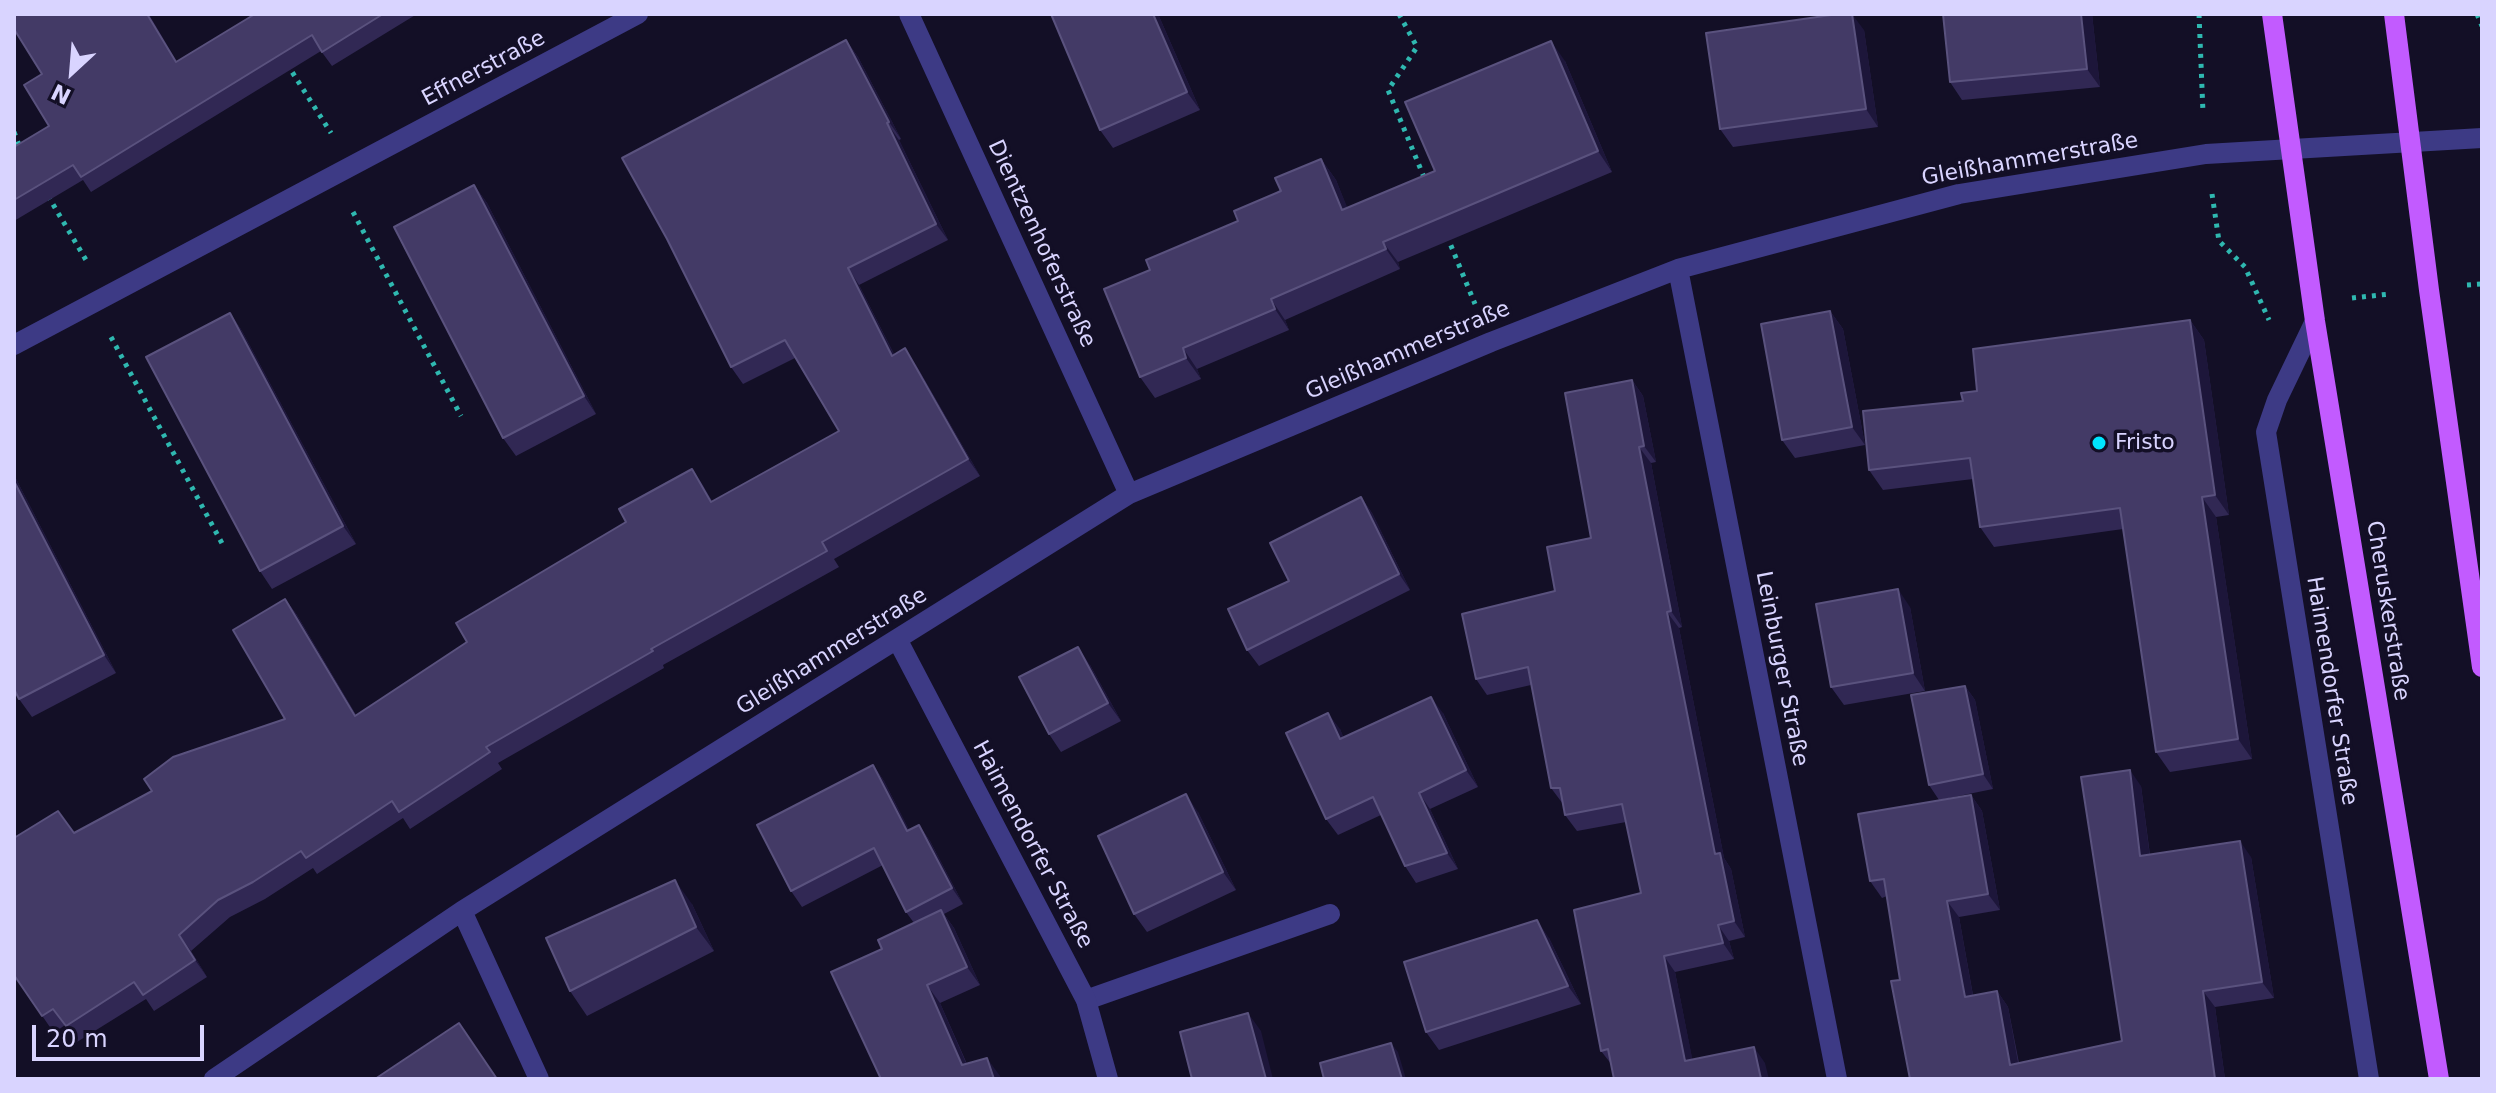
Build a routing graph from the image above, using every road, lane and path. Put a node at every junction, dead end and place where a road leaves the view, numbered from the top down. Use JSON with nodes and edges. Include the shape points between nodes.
{"nodes":[{"id":1,"x":638,"y":14,"type":"edge"},
{"id":2,"x":909,"y":14,"type":"edge"},
{"id":3,"x":1399,"y":14,"type":"edge"},
{"id":4,"x":2272,"y":14,"type":"edge"},
{"id":5,"x":2394,"y":14,"type":"edge"},
{"id":6,"x":2477,"y":14,"type":"edge"},
{"id":7,"x":2482,"y":26,"type":"edge"},
{"id":8,"x":281,"y":55,"type":"edge"},
{"id":9,"x":14,"y":132,"type":"edge"},
{"id":10,"x":2482,"y":138,"type":"edge"},
{"id":11,"x":2411,"y":142,"type":"junction"},
{"id":12,"x":2290,"y":149,"type":"junction"},
{"id":13,"x":25,"y":158,"type":"edge"},
{"id":14,"x":342,"y":170,"type":"junction"},
{"id":15,"x":1431,"y":194,"type":"edge"},
{"id":16,"x":47,"y":195,"type":"edge"},
{"id":17,"x":1443,"y":224,"type":"edge"},
{"id":18,"x":2219,"y":241,"type":"dead end"},
{"id":19,"x":1678,"y":269,"type":"junction"},
{"id":20,"x":2482,"y":284,"type":"edge"},
{"id":21,"x":2429,"y":290,"type":"junction"},
{"id":22,"x":100,"y":300,"type":"junction"},
{"id":23,"x":2265,"y":308,"type":"junction"},
{"id":24,"x":2314,"y":312,"type":"junction"},
{"id":25,"x":2270,"y":324,"type":"dead end"},
{"id":26,"x":1491,"y":342,"type":"junction"},
{"id":27,"x":14,"y":345,"type":"edge"},
{"id":28,"x":461,"y":416,"type":"dead end"},
{"id":29,"x":1129,"y":494,"type":"junction"},
{"id":30,"x":224,"y":547,"type":"dead end"},
{"id":31,"x":897,"y":639,"type":"junction"},
{"id":32,"x":2482,"y":667,"type":"edge"},
{"id":33,"x":462,"y":911,"type":"junction"},
{"id":34,"x":1330,"y":914,"type":"dead end"},
{"id":35,"x":1086,"y":1000,"type":"junction"},
{"id":36,"x":214,"y":1079,"type":"edge"},
{"id":37,"x":539,"y":1079,"type":"edge"},
{"id":38,"x":1108,"y":1079,"type":"edge"},
{"id":39,"x":1837,"y":1079,"type":"edge"},
{"id":40,"x":2369,"y":1079,"type":"edge"},
{"id":41,"x":2439,"y":1079,"type":"edge"}],
"edges":[{"from":1,"to":14,"type":"street","name":"Effnerstraße"},
{"from":2,"to":29,"type":"street","name":"Dientzenhoferstraße"},
{"from":3,"to":15,"type":"path","via":[[1417,47],[1388,90]]},
{"from":4,"to":12,"type":"main road","name":"Cheruskerstraße"},
{"from":5,"to":11,"type":"main road"},
{"from":6,"to":7,"type":"path"},
{"from":8,"to":14,"type":"path"},
{"from":9,"to":13,"type":"path"},
{"from":10,"to":11,"type":"street","name":"Gleißhammerstraße"},
{"from":11,"to":12,"type":"street","name":"Gleißhammerstraße"},
{"from":11,"to":21,"type":"main road"},
{"from":12,"to":19,"type":"street","name":"Gleißhammerstraße","via":[[2206,154],[1959,194]]},
{"from":12,"to":24,"type":"main road","name":"Cheruskerstraße"},
{"from":14,"to":22,"type":"street","name":"Effnerstraße"},
{"from":14,"to":28,"type":"path"},
{"from":16,"to":22,"type":"path"},
{"from":17,"to":26,"type":"path"},
{"from":18,"to":23,"type":"path","via":[[2245,267]]},
{"from":19,"to":26,"type":"street","name":"Gleißhammerstraße"},
{"from":19,"to":39,"type":"street","name":"Leinburger Straße"},
{"from":20,"to":21,"type":"path"},
{"from":21,"to":24,"type":"path"},
{"from":21,"to":32,"type":"main road"},
{"from":22,"to":27,"type":"street","name":"Effnerstraße"},
{"from":22,"to":30,"type":"path"},
{"from":23,"to":24,"type":"path"},
{"from":23,"to":25,"type":"path"},
{"from":24,"to":40,"type":"street","name":"Haimendorfer Straße","via":[[2266,432]]},
{"from":24,"to":41,"type":"main road","name":"Cheruskerstraße"},
{"from":26,"to":29,"type":"street","name":"Gleißhammerstraße"},
{"from":29,"to":31,"type":"street","name":"Gleißhammerstraße"},
{"from":31,"to":33,"type":"street","name":"Gleißhammerstraße"},
{"from":31,"to":35,"type":"street","name":"Haimendorfer Straße"},
{"from":33,"to":36,"type":"street","name":"Gleißhammerstraße"},
{"from":33,"to":37,"type":"street"},
{"from":34,"to":35,"type":"street"},
{"from":35,"to":38,"type":"street","name":"Haimendorfer Straße"}]}
